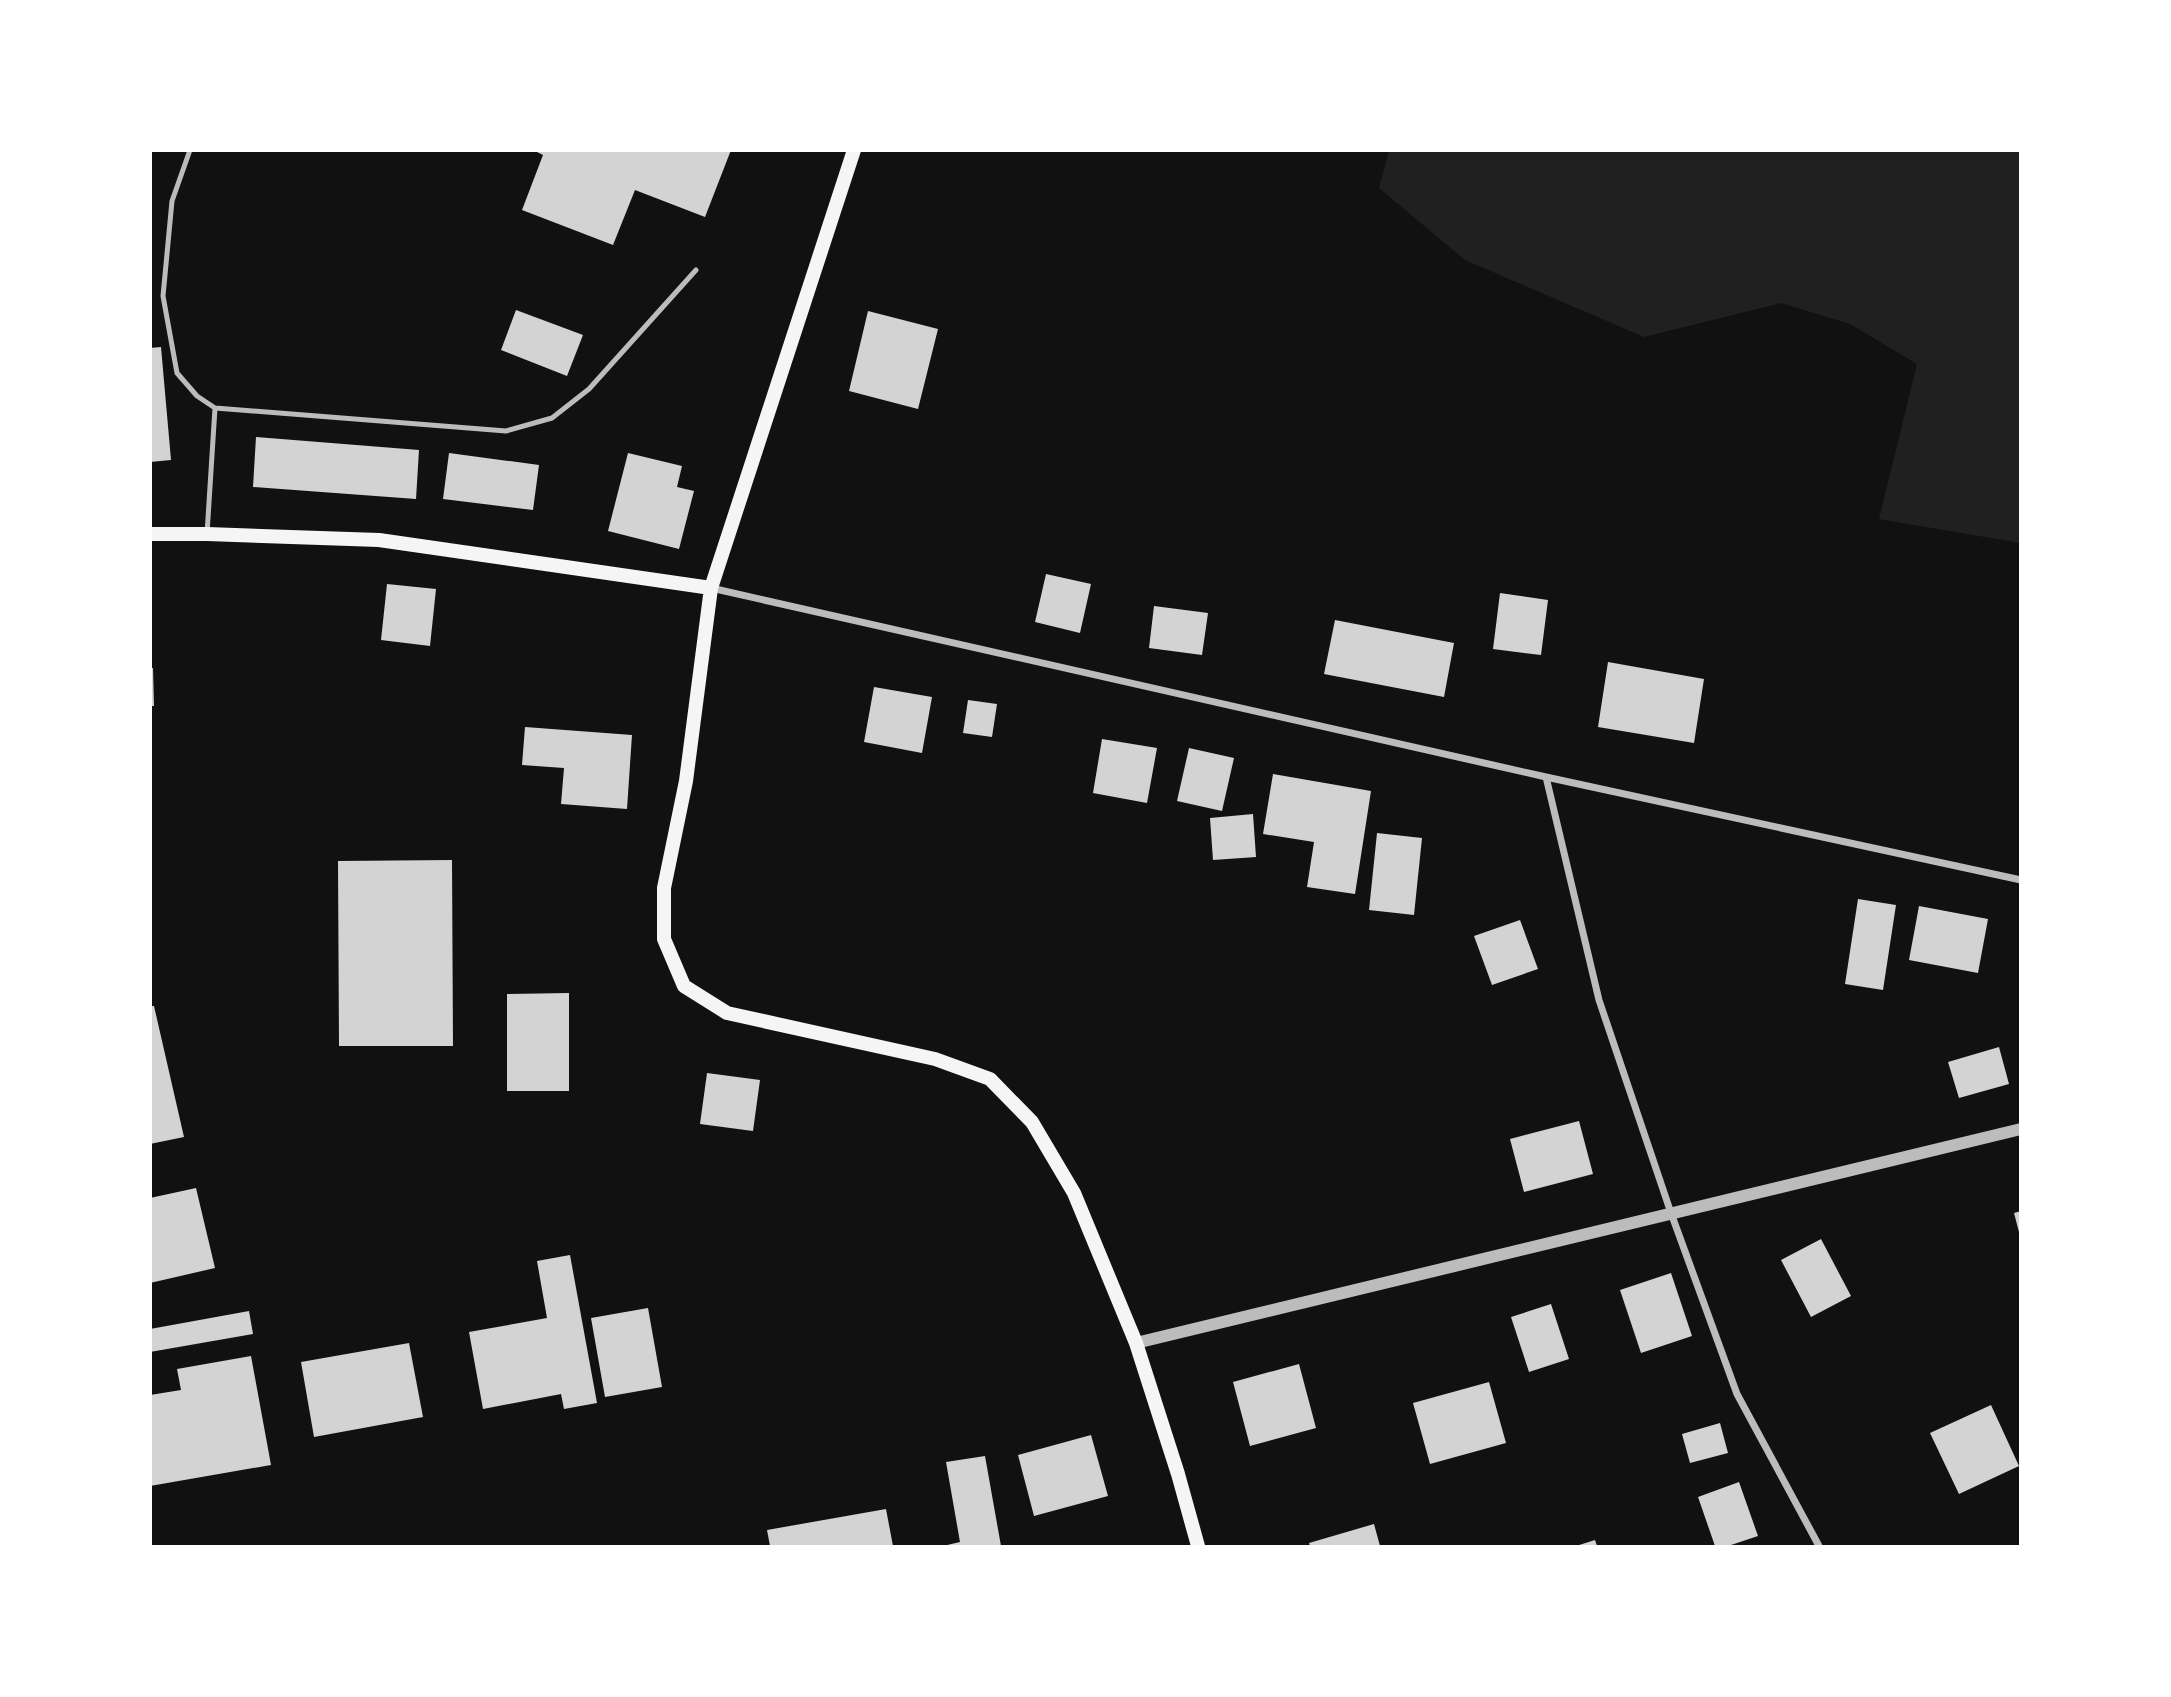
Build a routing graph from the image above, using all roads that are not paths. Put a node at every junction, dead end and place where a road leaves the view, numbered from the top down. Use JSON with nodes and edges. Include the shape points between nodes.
{"nodes":[{"id":1,"x":190,"y":150,"type":"edge"},
{"id":2,"x":854,"y":150,"type":"edge"},
{"id":3,"x":696,"y":270,"type":"dead end"},
{"id":4,"x":215,"y":408,"type":"junction"},
{"id":5,"x":150,"y":534,"type":"edge"},
{"id":6,"x":207,"y":534,"type":"junction"},
{"id":7,"x":711,"y":588,"type":"junction"},
{"id":8,"x":1546,"y":777,"type":"junction"},
{"id":9,"x":2021,"y":880,"type":"edge"},
{"id":10,"x":2021,"y":1129,"type":"edge"},
{"id":11,"x":1671,"y":1213,"type":"junction"},
{"id":12,"x":1136,"y":1343,"type":"junction"},
{"id":13,"x":1198,"y":1546,"type":"edge"},
{"id":14,"x":1819,"y":1546,"type":"edge"}],
"edges":[{"from":1,"to":4,"type":"lane","via":[[172,201],[163,296],[177,373]]},
{"from":2,"to":7,"type":"main road"},
{"from":3,"to":4,"type":"lane","via":[[589,389],[552,418],[506,431]]},
{"from":4,"to":6,"type":"lane"},
{"from":5,"to":6,"type":"main road"},
{"from":6,"to":7,"type":"main road","via":[[379,540]]},
{"from":7,"to":8,"type":"street"},
{"from":7,"to":12,"type":"main road","via":[[686,781],[664,888],[664,939],[684,986],[727,1013],[935,1059],[990,1079],[1032,1122],[1074,1193]]},
{"from":8,"to":9,"type":"street"},
{"from":8,"to":11,"type":"street","via":[[1599,1000]]},
{"from":10,"to":11,"type":"street"},
{"from":11,"to":12,"type":"street"},
{"from":11,"to":14,"type":"street","via":[[1737,1394]]},
{"from":12,"to":13,"type":"main road"}]}
